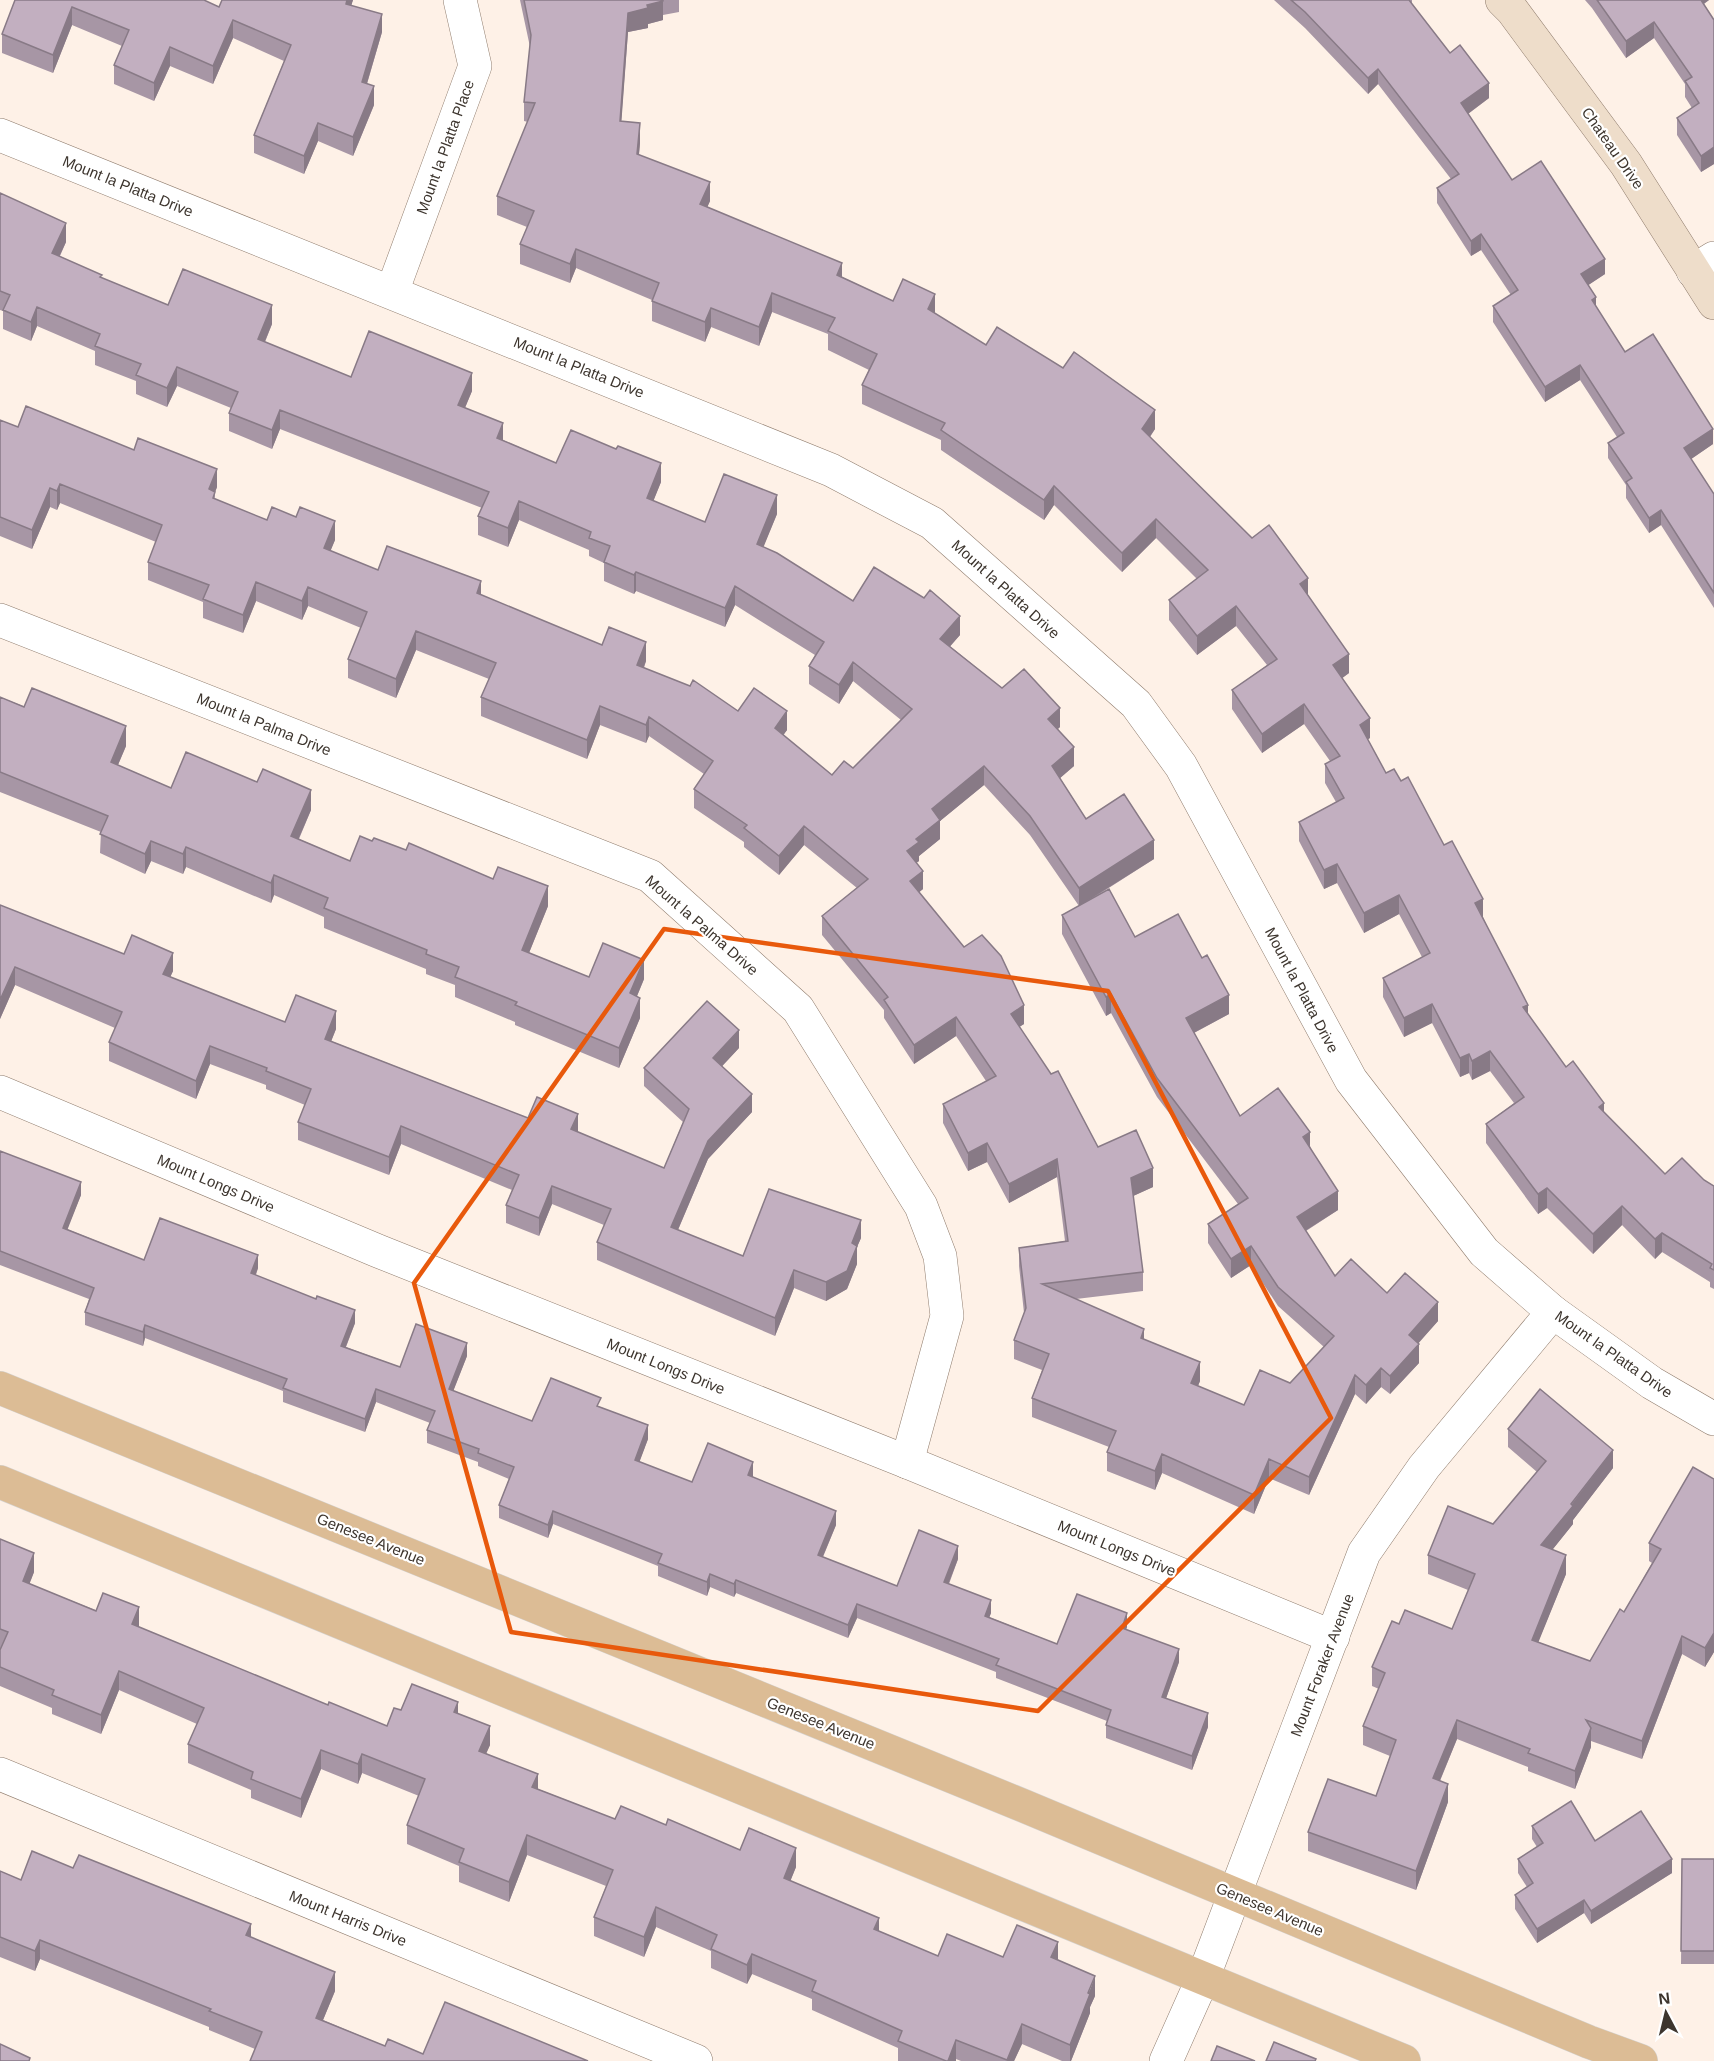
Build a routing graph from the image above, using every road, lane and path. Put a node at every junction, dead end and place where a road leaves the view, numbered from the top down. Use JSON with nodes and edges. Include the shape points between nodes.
{"nodes":[{"id":1,"x":460,"y":0,"type":"edge"},
{"id":2,"x":1502,"y":0,"type":"edge"},
{"id":3,"x":0,"y":135,"type":"edge"},
{"id":4,"x":1704,"y":264,"type":"edge"},
{"id":5,"x":392,"y":292,"type":"junction"},
{"id":6,"x":1714,"y":303,"type":"edge"},
{"id":7,"x":0,"y":620,"type":"edge"},
{"id":8,"x":0,"y":1092,"type":"edge"},
{"id":9,"x":1553,"y":1312,"type":"junction"},
{"id":10,"x":0,"y":1388,"type":"edge"},
{"id":11,"x":1714,"y":1419,"type":"edge"},
{"id":12,"x":907,"y":1462,"type":"junction"},
{"id":13,"x":0,"y":1482,"type":"edge"},
{"id":14,"x":1333,"y":1637,"type":"junction"},
{"id":15,"x":0,"y":1774,"type":"edge"},
{"id":16,"x":1235,"y":1895,"type":"junction"},
{"id":17,"x":1203,"y":1978,"type":"junction"},
{"id":18,"x":696,"y":2061,"type":"edge"},
{"id":19,"x":1166,"y":2061,"type":"edge"},
{"id":20,"x":1404,"y":2061,"type":"edge"},
{"id":21,"x":1641,"y":2061,"type":"edge"}],
"edges":[{"from":1,"to":5,"type":"street","name":"Mount la Platta Place","via":[[476,66]]},
{"from":2,"to":4,"type":"street","name":"Chateau Drive"},
{"from":3,"to":5,"type":"street","name":"Mount la Platta Drive"},
{"from":4,"to":6,"type":"street","name":"Chateau Drive"},
{"from":5,"to":9,"type":"street","name":"Mount la Platta Drive","via":[[831,470],[932,523],[1136,704],[1181,766],[1351,1080],[1484,1252]]},
{"from":7,"to":12,"type":"street","name":"Mount la Palma Drive","via":[[650,876],[798,1009],[921,1206],[940,1256],[947,1316]]},
{"from":8,"to":12,"type":"street","name":"Mount Longs Drive","via":[[378,1251]]},
{"from":9,"to":11,"type":"street","name":"Mount la Platta Drive","via":[[1652,1383]]},
{"from":9,"to":14,"type":"street","name":"Mount Foraker Avenue","via":[[1424,1467],[1364,1553]]},
{"from":10,"to":16,"type":"main road","name":"Genesee Avenue"},
{"from":12,"to":14,"type":"street","name":"Mount Longs Drive"},
{"from":13,"to":17,"type":"main road"},
{"from":14,"to":16,"type":"street","name":"Mount Foraker Avenue"},
{"from":15,"to":18,"type":"street","name":"Mount Harris Drive"},
{"from":16,"to":17,"type":"street","name":"Mount Foraker Avenue"},
{"from":16,"to":21,"type":"main road","name":"Genesee Avenue"},
{"from":17,"to":19,"type":"street","name":"Mount Foraker Avenue"},
{"from":17,"to":20,"type":"main road"}]}
